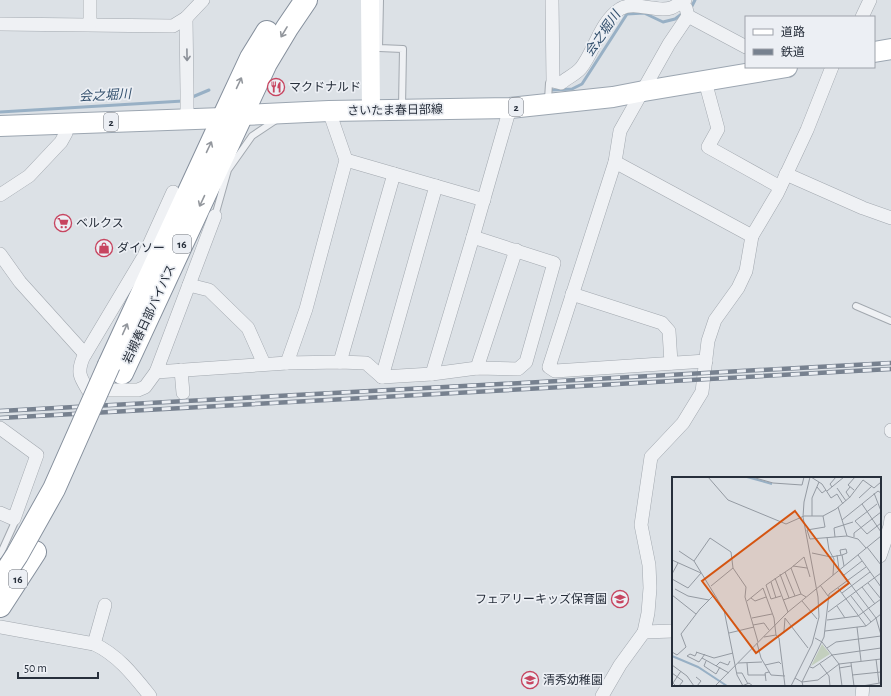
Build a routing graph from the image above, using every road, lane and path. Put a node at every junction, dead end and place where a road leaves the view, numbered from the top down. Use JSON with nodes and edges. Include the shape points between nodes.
{"nodes":[{"id":1,"x":90,"y":0,"type":"edge"},
{"id":2,"x":203,"y":0,"type":"edge"},
{"id":3,"x":288,"y":0,"type":"edge"},
{"id":4,"x":306,"y":0,"type":"edge"},
{"id":5,"x":370,"y":0,"type":"edge"},
{"id":6,"x":380,"y":0,"type":"edge"},
{"id":7,"x":552,"y":0,"type":"edge"},
{"id":8,"x":870,"y":0,"type":"edge"},
{"id":9,"x":686,"y":7,"type":"edge"},
{"id":10,"x":862,"y":16,"type":"edge"},
{"id":11,"x":186,"y":18,"type":"junction"},
{"id":12,"x":0,"y":24,"type":"edge"},
{"id":13,"x":90,"y":24,"type":"junction"},
{"id":14,"x":745,"y":46,"type":"edge"},
{"id":15,"x":891,"y":49,"type":"edge"},
{"id":16,"x":875,"y":52,"type":"edge"},
{"id":17,"x":779,"y":68,"type":"edge"},
{"id":18,"x":832,"y":68,"type":"edge"},
{"id":19,"x":553,"y":81,"type":"junction"},
{"id":20,"x":705,"y":81,"type":"junction"},
{"id":21,"x":644,"y":91,"type":"junction"},
{"id":22,"x":402,"y":102,"type":"junction"},
{"id":23,"x":548,"y":104,"type":"junction"},
{"id":24,"x":510,"y":108,"type":"junction"},
{"id":25,"x":371,"y":110,"type":"junction"},
{"id":26,"x":329,"y":111,"type":"junction"},
{"id":27,"x":187,"y":113,"type":"junction"},
{"id":28,"x":286,"y":113,"type":"junction"},
{"id":29,"x":233,"y":116,"type":"junction"},
{"id":30,"x":66,"y":123,"type":"junction"},
{"id":31,"x":0,"y":126,"type":"edge"},
{"id":32,"x":346,"y":160,"type":"junction"},
{"id":33,"x":615,"y":162,"type":"junction"},
{"id":34,"x":394,"y":174,"type":"junction"},
{"id":35,"x":786,"y":174,"type":"junction"},
{"id":36,"x":436,"y":186,"type":"junction"},
{"id":37,"x":780,"y":187,"type":"junction"},
{"id":38,"x":174,"y":192,"type":"dead end"},
{"id":39,"x":0,"y":195,"type":"edge"},
{"id":40,"x":484,"y":200,"type":"junction"},
{"id":41,"x":215,"y":216,"type":"joint"},
{"id":42,"x":891,"y":218,"type":"edge"},
{"id":43,"x":752,"y":236,"type":"junction"},
{"id":44,"x":473,"y":237,"type":"junction"},
{"id":45,"x":516,"y":250,"type":"junction"},
{"id":46,"x":0,"y":254,"type":"edge"},
{"id":47,"x":189,"y":285,"type":"junction"},
{"id":48,"x":572,"y":294,"type":"junction"},
{"id":49,"x":856,"y":306,"type":"dead end"},
{"id":50,"x":891,"y":321,"type":"edge"},
{"id":51,"x":85,"y":354,"type":"junction"},
{"id":52,"x":706,"y":361,"type":"junction"},
{"id":53,"x":340,"y":362,"type":"junction"},
{"id":54,"x":287,"y":363,"type":"junction"},
{"id":55,"x":264,"y":364,"type":"junction"},
{"id":56,"x":671,"y":364,"type":"junction"},
{"id":57,"x":477,"y":368,"type":"junction"},
{"id":58,"x":115,"y":369,"type":"junction"},
{"id":59,"x":181,"y":370,"type":"junction"},
{"id":60,"x":156,"y":372,"type":"junction"},
{"id":61,"x":432,"y":374,"type":"junction"},
{"id":62,"x":382,"y":377,"type":"junction"},
{"id":63,"x":182,"y":393,"type":"dead end"},
{"id":64,"x":0,"y":428,"type":"edge"},
{"id":65,"x":0,"y":513,"type":"edge"},
{"id":66,"x":14,"y":518,"type":"junction"},
{"id":67,"x":891,"y":519,"type":"edge"},
{"id":68,"x":884,"y":551,"type":"edge"},
{"id":69,"x":0,"y":555,"type":"edge"},
{"id":70,"x":0,"y":581,"type":"edge"},
{"id":71,"x":105,"y":605,"type":"dead end"},
{"id":72,"x":0,"y":606,"type":"edge"},
{"id":73,"x":0,"y":627,"type":"edge"},
{"id":74,"x":672,"y":631,"type":"edge"},
{"id":75,"x":644,"y":632,"type":"junction"},
{"id":76,"x":94,"y":644,"type":"junction"},
{"id":77,"x":863,"y":686,"type":"edge"},
{"id":78,"x":150,"y":696,"type":"edge"},
{"id":79,"x":602,"y":696,"type":"edge"},
{"id":80,"x":862,"y":696,"type":"edge"}],
"edges":[{"from":1,"to":13,"type":"street"},
{"from":2,"to":11,"type":"street"},
{"from":29,"to":3,"type":"highway","name":"岩槻春日部バイパス","number":"16","one_way":true,"via":[[251,58]]},
{"from":4,"to":29,"type":"highway","name":"岩槻春日部バイパス","number":"16","one_way":true},
{"from":5,"to":25,"type":"street"},
{"from":6,"to":22,"type":"lane","via":[[380,48],[403,49]]},
{"from":7,"to":19,"type":"street"},
{"from":8,"to":10,"type":"street"},
{"from":9,"to":14,"type":"street"},
{"from":9,"to":19,"type":"street","via":[[663,9],[627,5],[611,17],[581,68],[560,83]]},
{"from":9,"to":21,"type":"street"},
{"from":11,"to":13,"type":"street","via":[[173,26]]},
{"from":11,"to":27,"type":"street","one_way":true},
{"from":12,"to":13,"type":"street"},
{"from":15,"to":16,"type":"main road"},
{"from":17,"to":20,"type":"main road","name":"さいたま春日部線","number":"2"},
{"from":18,"to":35,"type":"street"},
{"from":19,"to":23,"type":"lane","via":[[549,83]]},
{"from":20,"to":21,"type":"main road","name":"さいたま春日部線","number":"2"},
{"from":20,"to":37,"type":"street","via":[[718,129],[708,147]]},
{"from":21,"to":23,"type":"main road","name":"さいたま春日部線","number":"2"},
{"from":21,"to":33,"type":"street","via":[[620,131]]},
{"from":22,"to":24,"type":"main road","name":"さいたま春日部線","number":"2"},
{"from":22,"to":25,"type":"main road","name":"さいたま春日部線","number":"2"},
{"from":23,"to":24,"type":"main road","name":"さいたま春日部線","number":"2"},
{"from":24,"to":40,"type":"street"},
{"from":25,"to":26,"type":"main road","name":"さいたま春日部線","number":"2"},
{"from":26,"to":28,"type":"main road","name":"さいたま春日部線","number":"2"},
{"from":26,"to":32,"type":"street"},
{"from":27,"to":29,"type":"main road","name":"さいたま春日部線","number":"2"},
{"from":27,"to":30,"type":"main road","name":"さいたま春日部線","number":"2"},
{"from":28,"to":29,"type":"main road","name":"さいたま春日部線","number":"2"},
{"from":28,"to":41,"type":"lane","via":[[252,136],[236,158],[228,170]]},
{"from":29,"to":58,"type":"highway","name":"岩槻春日部バイパス","number":"16"},
{"from":30,"to":31,"type":"main road","name":"さいたま春日部線","number":"2"},
{"from":30,"to":39,"type":"street","via":[[66,133],[61,142],[29,176]]},
{"from":32,"to":34,"type":"street"},
{"from":32,"to":54,"type":"street","via":[[306,308]]},
{"from":33,"to":43,"type":"street"},
{"from":33,"to":48,"type":"street"},
{"from":34,"to":36,"type":"street"},
{"from":34,"to":53,"type":"street"},
{"from":35,"to":37,"type":"street"},
{"from":35,"to":42,"type":"street"},
{"from":36,"to":40,"type":"street"},
{"from":36,"to":62,"type":"street"},
{"from":37,"to":43,"type":"street"},
{"from":38,"to":51,"type":"street","via":[[144,256]]},
{"from":40,"to":44,"type":"street"},
{"from":41,"to":47,"type":"street"},
{"from":43,"to":52,"type":"street","via":[[746,271],[738,288],[715,320],[708,341]]},
{"from":44,"to":45,"type":"street"},
{"from":44,"to":61,"type":"street"},
{"from":45,"to":57,"type":"street"},
{"from":45,"to":57,"type":"street","via":[[554,263],[526,362],[518,369]]},
{"from":46,"to":51,"type":"street","via":[[20,282]]},
{"from":47,"to":55,"type":"street","via":[[209,290],[248,328]]},
{"from":47,"to":60,"type":"street"},
{"from":48,"to":56,"type":"street","via":[[662,324],[669,330]]},
{"from":48,"to":56,"type":"street","via":[[549,367],[555,371]]},
{"from":49,"to":50,"type":"lane"},
{"from":51,"to":60,"type":"street","via":[[79,369],[88,390],[138,390],[145,387]]},
{"from":52,"to":56,"type":"street"},
{"from":52,"to":75,"type":"street","via":[[702,392],[683,423],[651,457],[641,525],[649,565],[650,588]]},
{"from":53,"to":54,"type":"street"},
{"from":53,"to":62,"type":"street","via":[[366,363]]},
{"from":54,"to":55,"type":"street"},
{"from":55,"to":59,"type":"street"},
{"from":57,"to":61,"type":"street"},
{"from":58,"to":70,"type":"highway","name":"岩槻春日部バイパス","number":"16","bridge":true,"via":[[54,489],[18,555]]},
{"from":58,"to":72,"type":"highway","name":"岩槻春日部バイパス","number":"16","via":[[35,552]]},
{"from":59,"to":60,"type":"street"},
{"from":59,"to":63,"type":"street"},
{"from":61,"to":62,"type":"street"},
{"from":64,"to":66,"type":"street","via":[[37,455]]},
{"from":65,"to":66,"type":"street"},
{"from":66,"to":69,"type":"lane","via":[[14,524]]},
{"from":67,"to":68,"type":"street"},
{"from":71,"to":76,"type":"street"},
{"from":73,"to":76,"type":"street"},
{"from":74,"to":75,"type":"street"},
{"from":75,"to":79,"type":"street"},
{"from":76,"to":78,"type":"street","via":[[114,656],[132,673]]},
{"from":77,"to":80,"type":"street"}]}
